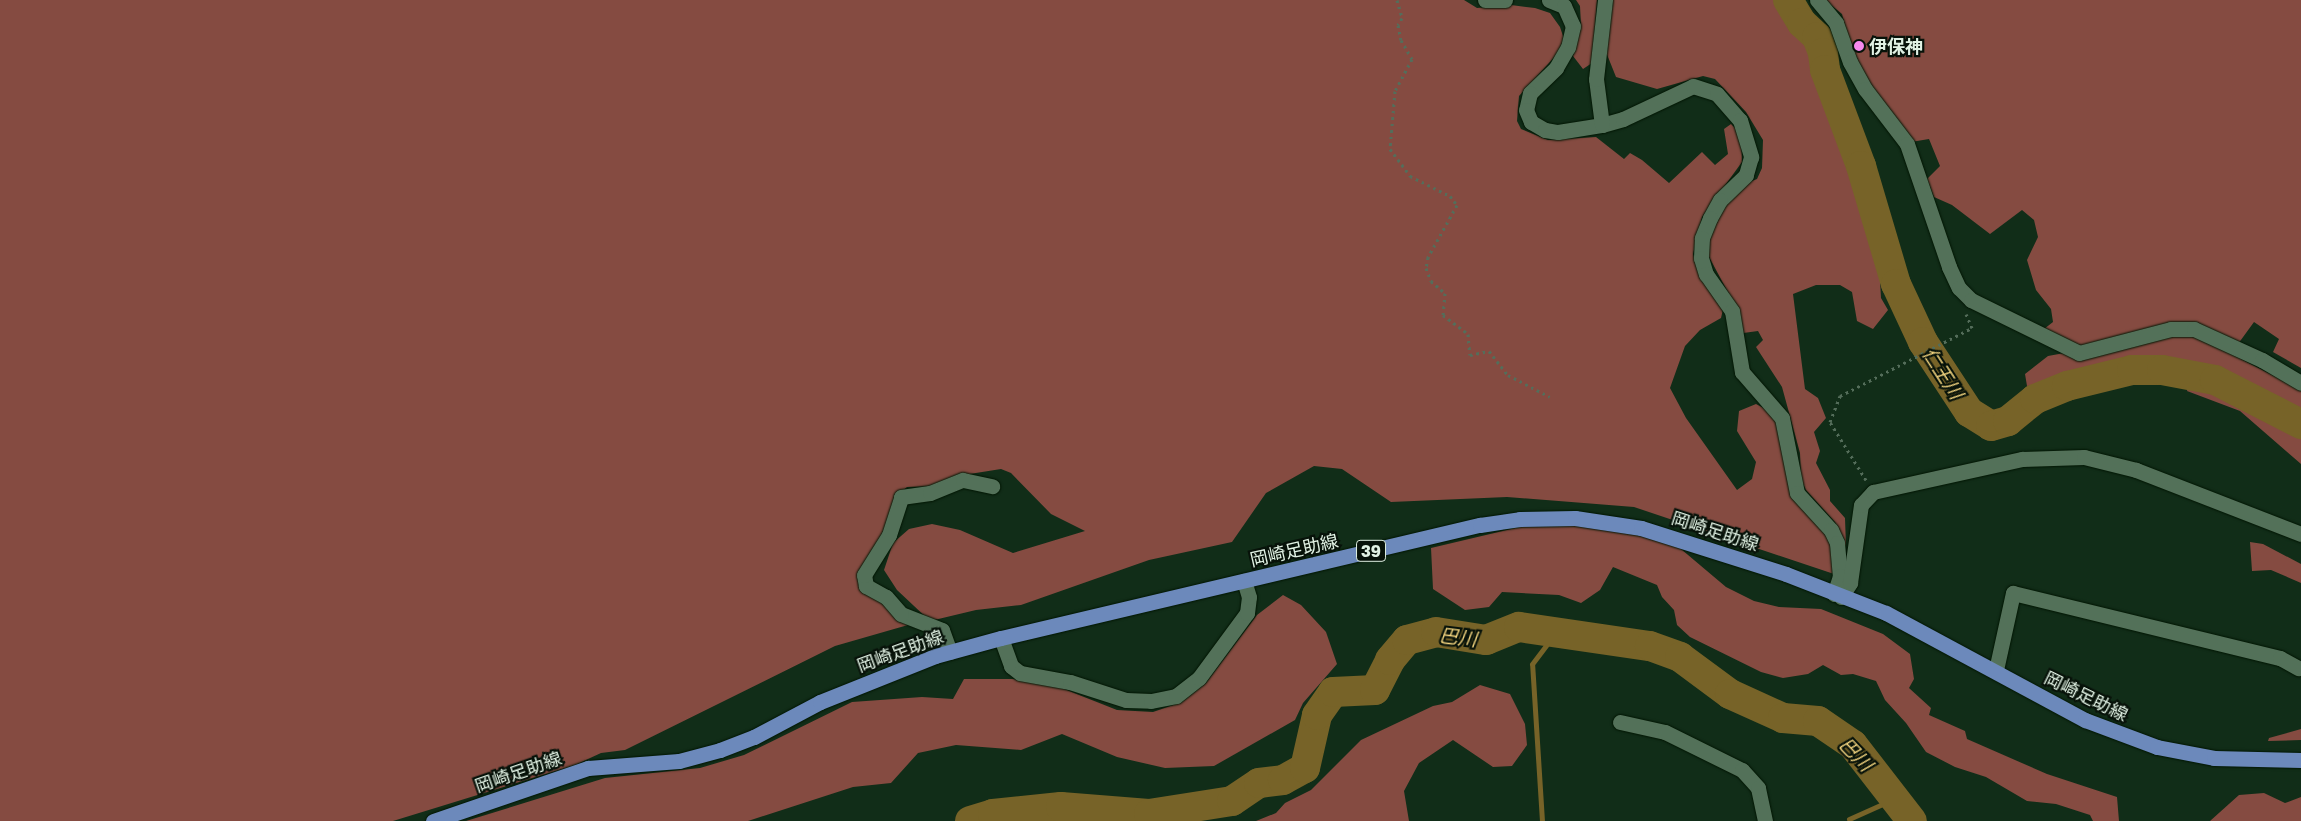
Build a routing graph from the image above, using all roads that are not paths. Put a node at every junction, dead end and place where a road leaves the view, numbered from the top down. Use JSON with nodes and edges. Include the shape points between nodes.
{"nodes":[{"id":1,"x":1485,"y":0,"type":"edge"},
{"id":2,"x":1505,"y":0,"type":"edge"},
{"id":3,"x":1549,"y":0,"type":"edge"},
{"id":4,"x":1605,"y":0,"type":"edge"},
{"id":5,"x":1817,"y":0,"type":"edge"},
{"id":6,"x":1602,"y":125,"type":"junction"},
{"id":7,"x":2301,"y":383,"type":"edge"},
{"id":8,"x":992,"y":486,"type":"dead end"},
{"id":9,"x":2301,"y":534,"type":"edge"},
{"id":10,"x":1244,"y":581,"type":"junction"},
{"id":11,"x":1837,"y":595,"type":"junction"},
{"id":12,"x":1001,"y":638,"type":"junction"},
{"id":13,"x":950,"y":652,"type":"junction"},
{"id":14,"x":2298,"y":668,"type":"dead end"},
{"id":15,"x":1996,"y":670,"type":"junction"},
{"id":16,"x":1620,"y":722,"type":"dead end"},
{"id":17,"x":2301,"y":760,"type":"edge"},
{"id":18,"x":433,"y":821,"type":"edge"},
{"id":19,"x":1765,"y":821,"type":"edge"}],
"edges":[{"from":1,"to":2,"type":"street"},
{"from":3,"to":6,"type":"street","via":[[1564,6],[1573,26],[1568,47],[1556,68],[1530,93],[1526,110],[1531,122],[1545,130],[1558,132]]},
{"from":4,"to":6,"type":"street","via":[[1596,79]]},
{"from":5,"to":7,"type":"street","via":[[1836,23],[1850,62],[1865,89],[1907,144],[1949,267],[1971,300],[2079,353],[2171,329],[2194,329],[2262,360]]},
{"from":6,"to":11,"type":"street","via":[[1623,119],[1693,86],[1717,94],[1740,120],[1751,157],[1746,175],[1720,200],[1710,218],[1702,238],[1701,258],[1706,274],[1732,311],[1742,372],[1782,418],[1797,493],[1831,530],[1837,543],[1840,576]]},
{"from":8,"to":13,"type":"street","via":[[963,480],[930,493],[901,497],[889,534],[864,575],[866,586],[886,597],[901,614],[942,630]]},
{"from":9,"to":11,"type":"street","via":[[2136,470],[2084,457],[2022,459],[1873,492],[1861,505],[1850,583]]},
{"from":10,"to":11,"type":"main road","name":"岡崎足助線","number":"39","via":[[1480,525],[1520,519],[1575,518],[1641,528],[1707,546]]},
{"from":10,"to":12,"type":"main road","name":"岡崎足助線","number":"39"},
{"from":10,"to":12,"type":"street","via":[[1249,597],[1248,613],[1199,678],[1176,696],[1151,701],[1126,700],[1070,682],[1020,673],[1011,666]]},
{"from":11,"to":15,"type":"main road","name":"岡崎足助線","number":"39","via":[[1886,613]]},
{"from":12,"to":13,"type":"main road","name":"岡崎足助線","number":"39"},
{"from":13,"to":18,"type":"main road","name":"岡崎足助線","number":"39","via":[[820,702],[754,737],[720,750],[679,761],[588,768]]},
{"from":14,"to":15,"type":"street","via":[[2280,658],[2013,593]]},
{"from":15,"to":17,"type":"main road","name":"岡崎足助線","number":"39","via":[[2085,720],[2157,747],[2214,758]]},
{"from":16,"to":19,"type":"street","via":[[1665,732],[1742,770],[1758,788]]}]}
